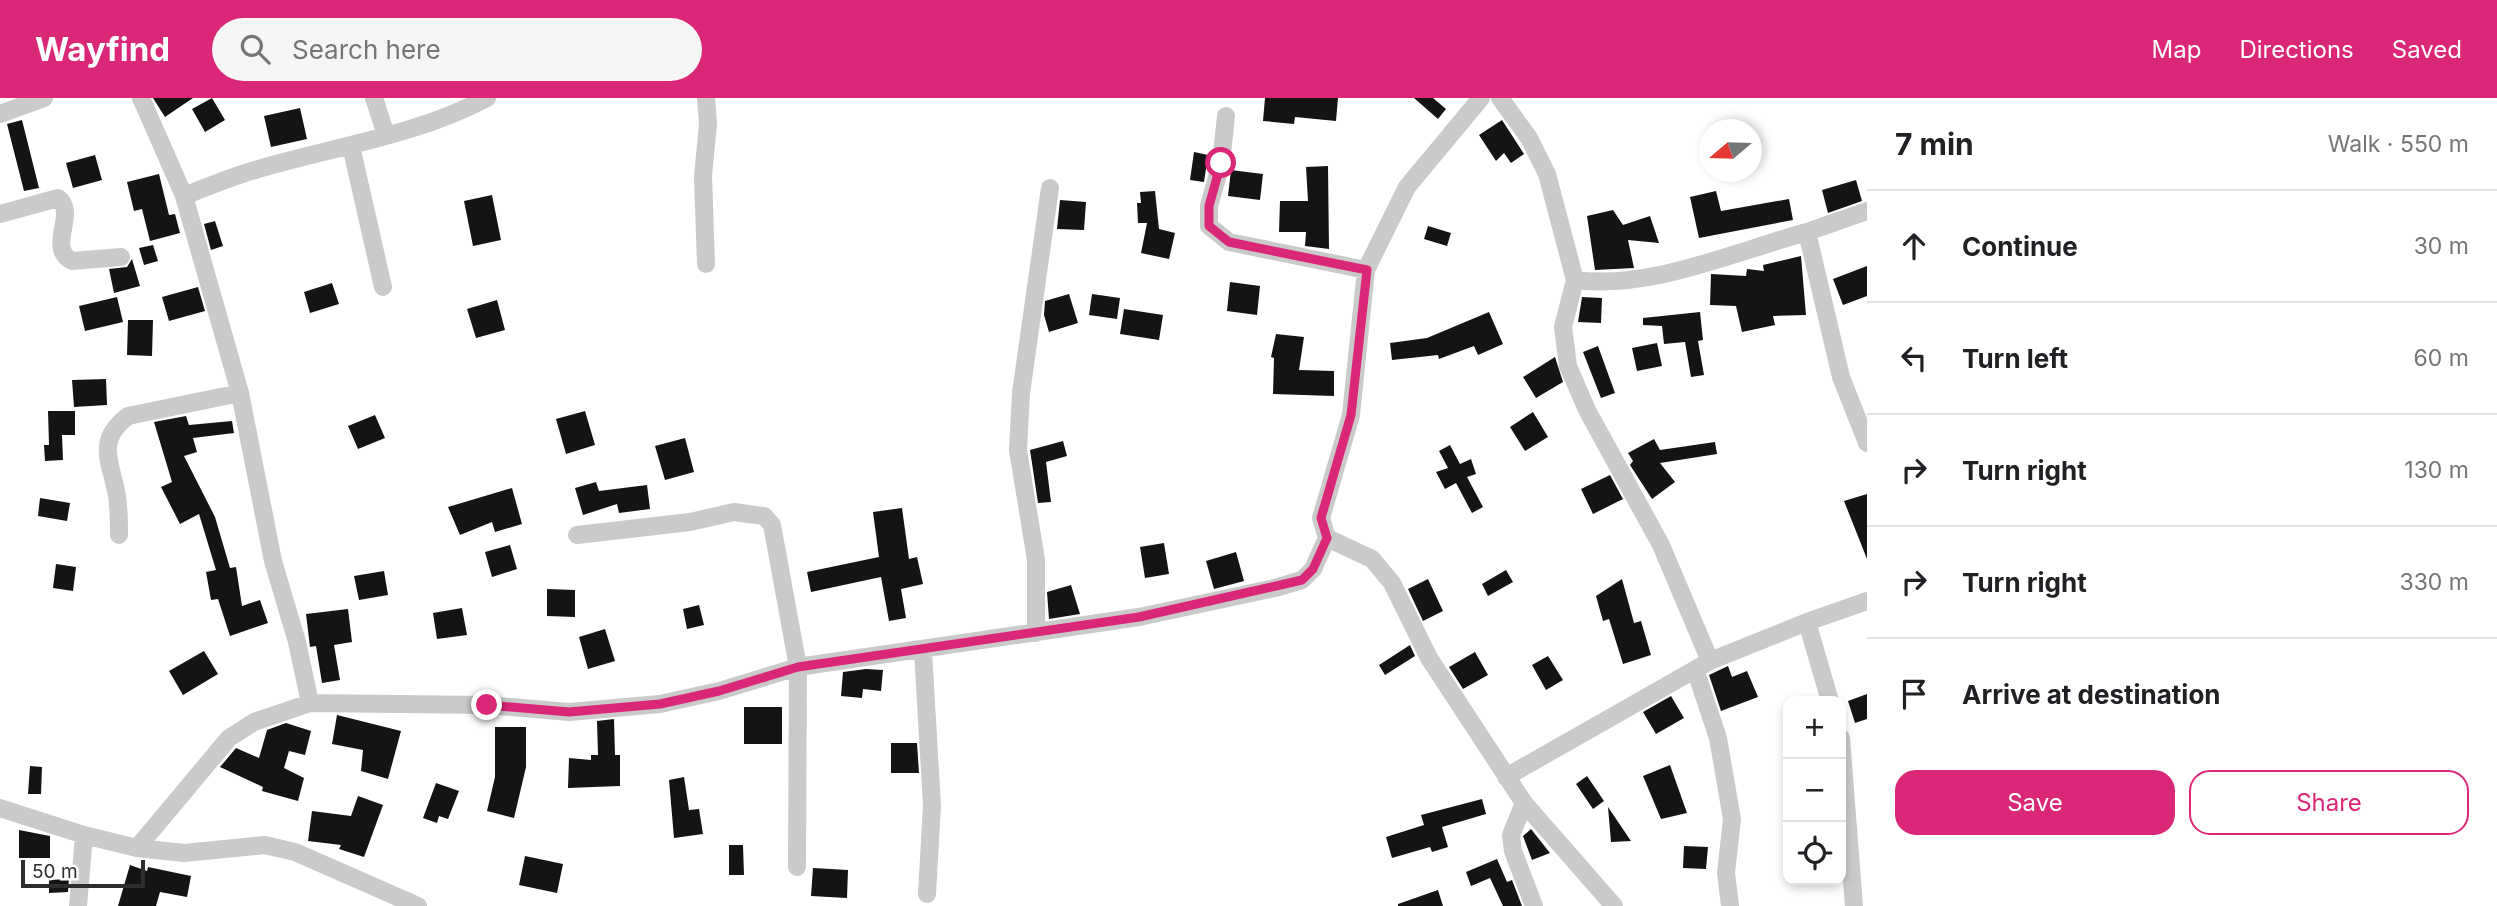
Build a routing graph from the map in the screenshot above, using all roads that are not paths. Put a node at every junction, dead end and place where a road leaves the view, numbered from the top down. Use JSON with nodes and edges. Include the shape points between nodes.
{"nodes":[{"id":1,"x":44,"y":98,"type":"edge"},
{"id":2,"x":141,"y":98,"type":"edge"},
{"id":3,"x":374,"y":98,"type":"edge"},
{"id":4,"x":486,"y":98,"type":"edge"},
{"id":5,"x":706,"y":98,"type":"edge"},
{"id":6,"x":1481,"y":98,"type":"edge"},
{"id":7,"x":1500,"y":98,"type":"edge"},
{"id":8,"x":453,"y":106,"type":"edge"},
{"id":9,"x":0,"y":114,"type":"edge"},
{"id":10,"x":1226,"y":116,"type":"dead end"},
{"id":11,"x":386,"y":135,"type":"junction"},
{"id":12,"x":351,"y":146,"type":"junction"},
{"id":13,"x":1050,"y":188,"type":"dead end"},
{"id":14,"x":184,"y":195,"type":"junction"},
{"id":15,"x":1867,"y":211,"type":"edge"},
{"id":16,"x":0,"y":214,"type":"edge"},
{"id":17,"x":1807,"y":232,"type":"junction"},
{"id":18,"x":121,"y":257,"type":"dead end"},
{"id":19,"x":706,"y":264,"type":"dead end"},
{"id":20,"x":1367,"y":270,"type":"junction"},
{"id":21,"x":1575,"y":280,"type":"junction"},
{"id":22,"x":383,"y":287,"type":"dead end"},
{"id":23,"x":240,"y":393,"type":"junction"},
{"id":24,"x":1867,"y":443,"type":"edge"},
{"id":25,"x":119,"y":535,"type":"dead end"},
{"id":26,"x":578,"y":535,"type":"dead end"},
{"id":27,"x":1327,"y":538,"type":"junction"},
{"id":28,"x":1867,"y":601,"type":"edge"},
{"id":29,"x":1807,"y":622,"type":"junction"},
{"id":30,"x":1036,"y":633,"type":"junction"},
{"id":31,"x":923,"y":651,"type":"junction"},
{"id":32,"x":798,"y":667,"type":"junction"},
{"id":33,"x":1703,"y":667,"type":"junction"},
{"id":34,"x":1829,"y":696,"type":"edge"},
{"id":35,"x":310,"y":703,"type":"junction"},
{"id":36,"x":1843,"y":759,"type":"edge"},
{"id":37,"x":1506,"y":777,"type":"junction"},
{"id":38,"x":1524,"y":803,"type":"junction"},
{"id":39,"x":0,"y":808,"type":"edge"},
{"id":40,"x":84,"y":835,"type":"junction"},
{"id":41,"x":137,"y":848,"type":"junction"},
{"id":42,"x":797,"y":867,"type":"dead end"},
{"id":43,"x":927,"y":894,"type":"dead end"},
{"id":44,"x":78,"y":906,"type":"edge"},
{"id":45,"x":418,"y":906,"type":"edge"},
{"id":46,"x":1534,"y":906,"type":"edge"},
{"id":47,"x":1614,"y":906,"type":"edge"},
{"id":48,"x":1730,"y":906,"type":"edge"},
{"id":49,"x":1854,"y":906,"type":"edge"}],
"edges":[{"from":1,"to":9,"type":"street"},
{"from":2,"to":14,"type":"street"},
{"from":3,"to":11,"type":"street"},
{"from":4,"to":8,"type":"street"},
{"from":5,"to":19,"type":"street"},
{"from":6,"to":20,"type":"street","via":[[1408,187]]},
{"from":7,"to":21,"type":"street","via":[[1529,138],[1547,174]]},
{"from":8,"to":11,"type":"street"},
{"from":10,"to":20,"type":"street","via":[[1209,226],[1229,242]]},
{"from":11,"to":12,"type":"street"},
{"from":12,"to":14,"type":"street","via":[[255,170]]},
{"from":12,"to":22,"type":"street"},
{"from":13,"to":30,"type":"street","via":[[1021,393],[1018,450],[1036,560]]},
{"from":14,"to":23,"type":"street"},
{"from":15,"to":17,"type":"street"},
{"from":16,"to":18,"type":"street","via":[[58,198],[64,209],[61,250],[65,257],[84,261]]},
{"from":17,"to":21,"type":"street","via":[[1660,276],[1605,284]]},
{"from":17,"to":24,"type":"street","via":[[1841,377]]},
{"from":20,"to":27,"type":"street","via":[[1351,415],[1321,518]]},
{"from":21,"to":33,"type":"street","via":[[1563,327],[1568,366],[1661,545]]},
{"from":23,"to":25,"type":"street","via":[[128,416],[113,427],[108,461],[117,497]]},
{"from":23,"to":35,"type":"street","via":[[273,561]]},
{"from":26,"to":32,"type":"street","via":[[734,512],[764,516],[772,525]]},
{"from":27,"to":30,"type":"street","via":[[1313,569],[1302,580],[1139,617]]},
{"from":27,"to":37,"type":"street","via":[[1372,559],[1392,583],[1429,658]]},
{"from":28,"to":29,"type":"street"},
{"from":29,"to":33,"type":"street"},
{"from":29,"to":34,"type":"street"},
{"from":30,"to":31,"type":"street"},
{"from":31,"to":32,"type":"street"},
{"from":31,"to":43,"type":"street","via":[[932,806]]},
{"from":32,"to":35,"type":"street","via":[[660,704],[569,712],[487,705]]},
{"from":32,"to":42,"type":"street"},
{"from":33,"to":37,"type":"street"},
{"from":33,"to":48,"type":"street","via":[[1732,819],[1726,873]]},
{"from":35,"to":41,"type":"street","via":[[254,722],[229,738]]},
{"from":36,"to":49,"type":"street"},
{"from":37,"to":38,"type":"street"},
{"from":38,"to":46,"type":"street","via":[[1511,835]]},
{"from":38,"to":47,"type":"street"},
{"from":39,"to":40,"type":"street"},
{"from":40,"to":41,"type":"street"},
{"from":40,"to":44,"type":"street"},
{"from":41,"to":45,"type":"street","via":[[184,853],[265,845],[295,852]]}]}
